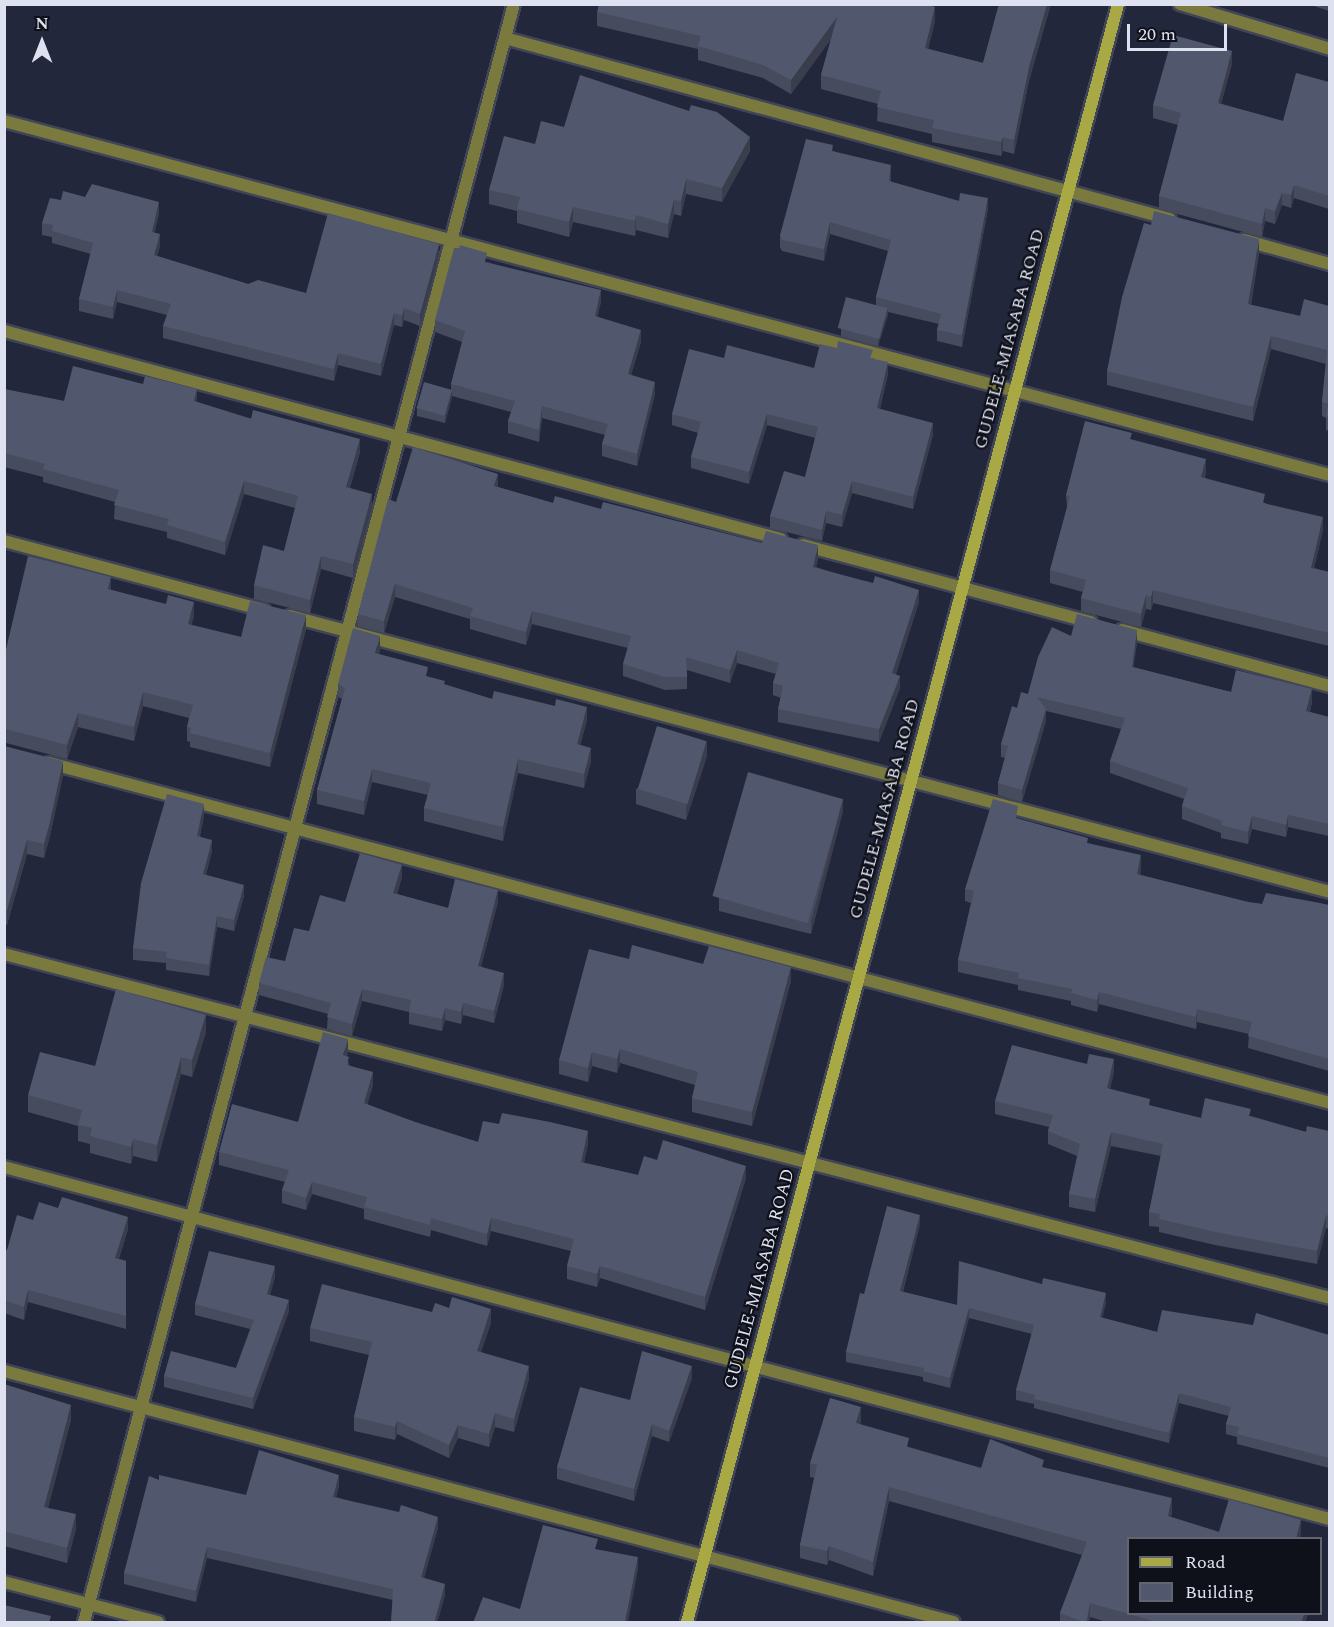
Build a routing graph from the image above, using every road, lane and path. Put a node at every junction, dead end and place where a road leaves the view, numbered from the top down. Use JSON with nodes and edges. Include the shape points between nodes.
{"nodes":[{"id":1,"x":514,"y":4,"type":"edge"},
{"id":2,"x":1118,"y":4,"type":"edge"},
{"id":3,"x":1180,"y":4,"type":"edge"},
{"id":4,"x":505,"y":38,"type":"junction"},
{"id":5,"x":1329,"y":49,"type":"edge"},
{"id":6,"x":4,"y":121,"type":"edge"},
{"id":7,"x":1068,"y":190,"type":"junction"},
{"id":8,"x":1182,"y":222,"type":"edge"},
{"id":9,"x":1227,"y":235,"type":"edge"},
{"id":10,"x":451,"y":240,"type":"junction"},
{"id":11,"x":1329,"y":264,"type":"edge"},
{"id":12,"x":4,"y":331,"type":"edge"},
{"id":13,"x":1015,"y":391,"type":"junction"},
{"id":14,"x":398,"y":436,"type":"junction"},
{"id":15,"x":1329,"y":475,"type":"edge"},
{"id":16,"x":4,"y":541,"type":"edge"},
{"id":17,"x":962,"y":587,"type":"junction"},
{"id":18,"x":346,"y":631,"type":"junction"},
{"id":19,"x":1329,"y":686,"type":"edge"},
{"id":20,"x":38,"y":760,"type":"edge"},
{"id":21,"x":911,"y":781,"type":"junction"},
{"id":22,"x":295,"y":828,"type":"junction"},
{"id":23,"x":1329,"y":892,"type":"edge"},
{"id":24,"x":4,"y":954,"type":"edge"},
{"id":25,"x":858,"y":978,"type":"junction"},
{"id":26,"x":245,"y":1017,"type":"junction"},
{"id":27,"x":1329,"y":1103,"type":"edge"},
{"id":28,"x":809,"y":1163,"type":"junction"},
{"id":29,"x":4,"y":1167,"type":"edge"},
{"id":30,"x":192,"y":1217,"type":"junction"},
{"id":31,"x":1329,"y":1298,"type":"edge"},
{"id":32,"x":755,"y":1367,"type":"junction"},
{"id":33,"x":4,"y":1371,"type":"edge"},
{"id":34,"x":142,"y":1408,"type":"junction"},
{"id":35,"x":1329,"y":1519,"type":"edge"},
{"id":36,"x":704,"y":1557,"type":"junction"},
{"id":37,"x":4,"y":1582,"type":"edge"},
{"id":38,"x":90,"y":1604,"type":"junction"},
{"id":39,"x":84,"y":1623,"type":"edge"},
{"id":40,"x":158,"y":1623,"type":"edge"},
{"id":41,"x":687,"y":1623,"type":"edge"},
{"id":42,"x":953,"y":1623,"type":"edge"}],
"edges":[{"from":1,"to":4,"type":"street"},
{"from":2,"to":7,"type":"main road","name":"GUDELE-MIASABA ROAD"},
{"from":3,"to":5,"type":"street"},
{"from":4,"to":7,"type":"street"},
{"from":4,"to":10,"type":"street"},
{"from":6,"to":10,"type":"street"},
{"from":7,"to":8,"type":"street"},
{"from":7,"to":13,"type":"main road","name":"GUDELE-MIASABA ROAD"},
{"from":9,"to":11,"type":"street"},
{"from":10,"to":13,"type":"street"},
{"from":10,"to":14,"type":"street"},
{"from":12,"to":14,"type":"street"},
{"from":13,"to":15,"type":"street"},
{"from":13,"to":17,"type":"main road","name":"GUDELE-MIASABA ROAD"},
{"from":14,"to":17,"type":"street"},
{"from":14,"to":18,"type":"street"},
{"from":16,"to":18,"type":"street"},
{"from":17,"to":19,"type":"street"},
{"from":17,"to":21,"type":"main road","name":"GUDELE-MIASABA ROAD"},
{"from":18,"to":21,"type":"street"},
{"from":18,"to":22,"type":"street"},
{"from":20,"to":22,"type":"street"},
{"from":21,"to":23,"type":"street"},
{"from":21,"to":25,"type":"main road","name":"GUDELE-MIASABA ROAD"},
{"from":22,"to":25,"type":"street"},
{"from":22,"to":26,"type":"street"},
{"from":24,"to":26,"type":"street"},
{"from":25,"to":27,"type":"street"},
{"from":25,"to":28,"type":"main road","name":"GUDELE-MIASABA ROAD"},
{"from":26,"to":28,"type":"street"},
{"from":26,"to":30,"type":"street"},
{"from":28,"to":31,"type":"street"},
{"from":28,"to":32,"type":"main road","name":"GUDELE-MIASABA ROAD"},
{"from":29,"to":30,"type":"street"},
{"from":30,"to":32,"type":"street"},
{"from":30,"to":34,"type":"street"},
{"from":32,"to":35,"type":"street"},
{"from":32,"to":36,"type":"main road","name":"GUDELE-MIASABA ROAD"},
{"from":33,"to":34,"type":"street"},
{"from":34,"to":36,"type":"street"},
{"from":34,"to":38,"type":"street"},
{"from":36,"to":41,"type":"main road","name":"GUDELE-MIASABA ROAD"},
{"from":36,"to":42,"type":"street"},
{"from":37,"to":38,"type":"street"},
{"from":38,"to":39,"type":"street"},
{"from":38,"to":40,"type":"street"}]}
